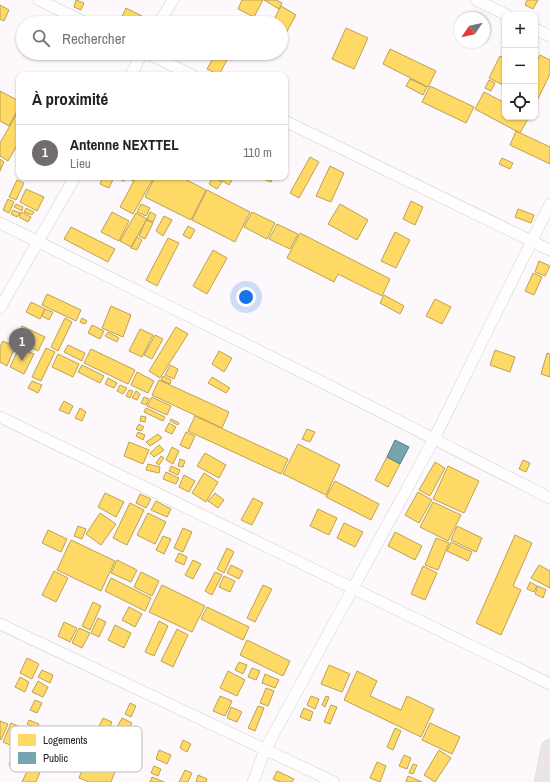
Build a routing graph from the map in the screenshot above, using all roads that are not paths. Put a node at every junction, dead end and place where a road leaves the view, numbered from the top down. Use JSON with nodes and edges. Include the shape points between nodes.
{"nodes":[{"id":1,"x":39,"y":0,"type":"edge"},
{"id":2,"x":173,"y":0,"type":"edge"},
{"id":3,"x":476,"y":0,"type":"edge"},
{"id":4,"x":502,"y":13,"type":"edge"},
{"id":5,"x":72,"y":16,"type":"edge"},
{"id":6,"x":163,"y":16,"type":"edge"},
{"id":7,"x":538,"y":30,"type":"edge"},
{"id":8,"x":550,"y":36,"type":"edge"},
{"id":9,"x":138,"y":60,"type":"edge"},
{"id":10,"x":161,"y":60,"type":"edge"},
{"id":11,"x":132,"y":72,"type":"edge"},
{"id":12,"x":186,"y":72,"type":"edge"},
{"id":13,"x":288,"y":122,"type":"edge"},
{"id":14,"x":72,"y":180,"type":"edge"},
{"id":15,"x":550,"y":204,"type":"edge"},
{"id":16,"x":0,"y":222,"type":"edge"},
{"id":17,"x":38,"y":241,"type":"junction"},
{"id":18,"x":531,"y":241,"type":"junction"},
{"id":19,"x":550,"y":250,"type":"edge"},
{"id":20,"x":0,"y":308,"type":"edge"},
{"id":21,"x":0,"y":417,"type":"edge"},
{"id":22,"x":434,"y":439,"type":"junction"},
{"id":23,"x":550,"y":498,"type":"edge"},
{"id":24,"x":351,"y":588,"type":"junction"},
{"id":25,"x":0,"y":624,"type":"edge"},
{"id":26,"x":550,"y":684,"type":"edge"},
{"id":27,"x":550,"y":748,"type":"edge"},
{"id":28,"x":265,"y":750,"type":"junction"},
{"id":29,"x":253,"y":782,"type":"edge"},
{"id":30,"x":334,"y":782,"type":"edge"},
{"id":31,"x":543,"y":782,"type":"edge"}],
"edges":[{"from":1,"to":5,"type":"street"},
{"from":2,"to":6,"type":"street"},
{"from":3,"to":4,"type":"street"},
{"from":7,"to":8,"type":"street"},
{"from":9,"to":11,"type":"street"},
{"from":10,"to":12,"type":"street"},
{"from":13,"to":18,"type":"street"},
{"from":14,"to":17,"type":"street"},
{"from":15,"to":18,"type":"street"},
{"from":16,"to":17,"type":"street"},
{"from":17,"to":20,"type":"street"},
{"from":17,"to":22,"type":"street"},
{"from":18,"to":19,"type":"street"},
{"from":18,"to":22,"type":"street"},
{"from":21,"to":24,"type":"street"},
{"from":22,"to":23,"type":"street"},
{"from":22,"to":24,"type":"street"},
{"from":24,"to":26,"type":"street"},
{"from":24,"to":28,"type":"street"},
{"from":25,"to":28,"type":"street"},
{"from":27,"to":31,"type":"main road"},
{"from":28,"to":29,"type":"street"},
{"from":28,"to":30,"type":"street"}]}
